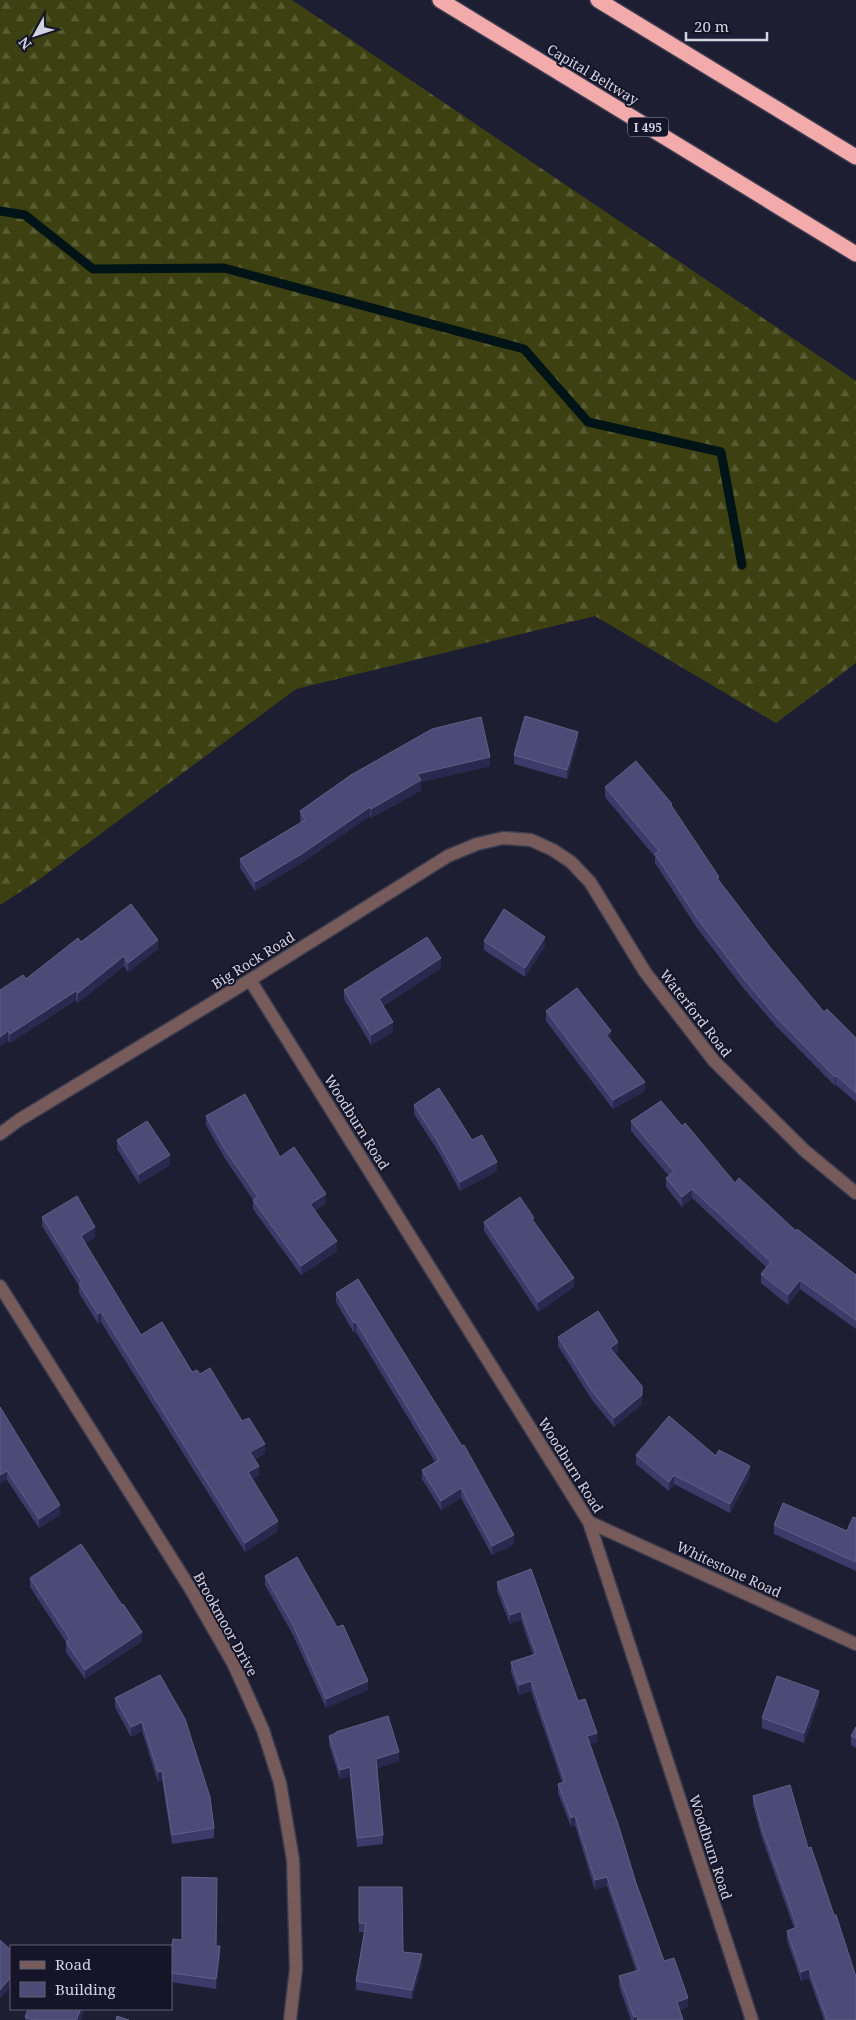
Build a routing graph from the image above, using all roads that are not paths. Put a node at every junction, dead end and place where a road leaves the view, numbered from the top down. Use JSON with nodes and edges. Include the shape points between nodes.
{"nodes":[{"id":1,"x":440,"y":0,"type":"edge"},
{"id":2,"x":598,"y":0,"type":"edge"},
{"id":3,"x":856,"y":158,"type":"edge"},
{"id":4,"x":856,"y":254,"type":"edge"},
{"id":5,"x":531,"y":840,"type":"joint"},
{"id":6,"x":250,"y":980,"type":"junction"},
{"id":7,"x":0,"y":1134,"type":"edge"},
{"id":8,"x":856,"y":1193,"type":"edge"},
{"id":9,"x":0,"y":1286,"type":"edge"},
{"id":10,"x":589,"y":1522,"type":"junction"},
{"id":11,"x":856,"y":1644,"type":"edge"},
{"id":12,"x":290,"y":2020,"type":"edge"},
{"id":13,"x":752,"y":2020,"type":"edge"}],
"edges":[{"from":1,"to":4,"type":"highway","name":"Capital Beltway","number":"I 495"},
{"from":2,"to":3,"type":"highway"},
{"from":5,"to":6,"type":"street","name":"Big Rock Road","via":[[503,838],[448,856]]},
{"from":5,"to":8,"type":"street","name":"Waterford Road","via":[[571,862],[590,882],[645,972],[714,1061],[805,1151]]},
{"from":6,"to":7,"type":"street","name":"Big Rock Road"},
{"from":6,"to":10,"type":"street","name":"Woodburn Road"},
{"from":9,"to":12,"type":"street","name":"Brookmoor Drive","via":[[190,1588],[234,1665],[263,1730],[280,1783],[293,1860],[296,1969]]},
{"from":10,"to":11,"type":"street","name":"Whitestone Road"},
{"from":10,"to":13,"type":"street","name":"Woodburn Road"}]}
